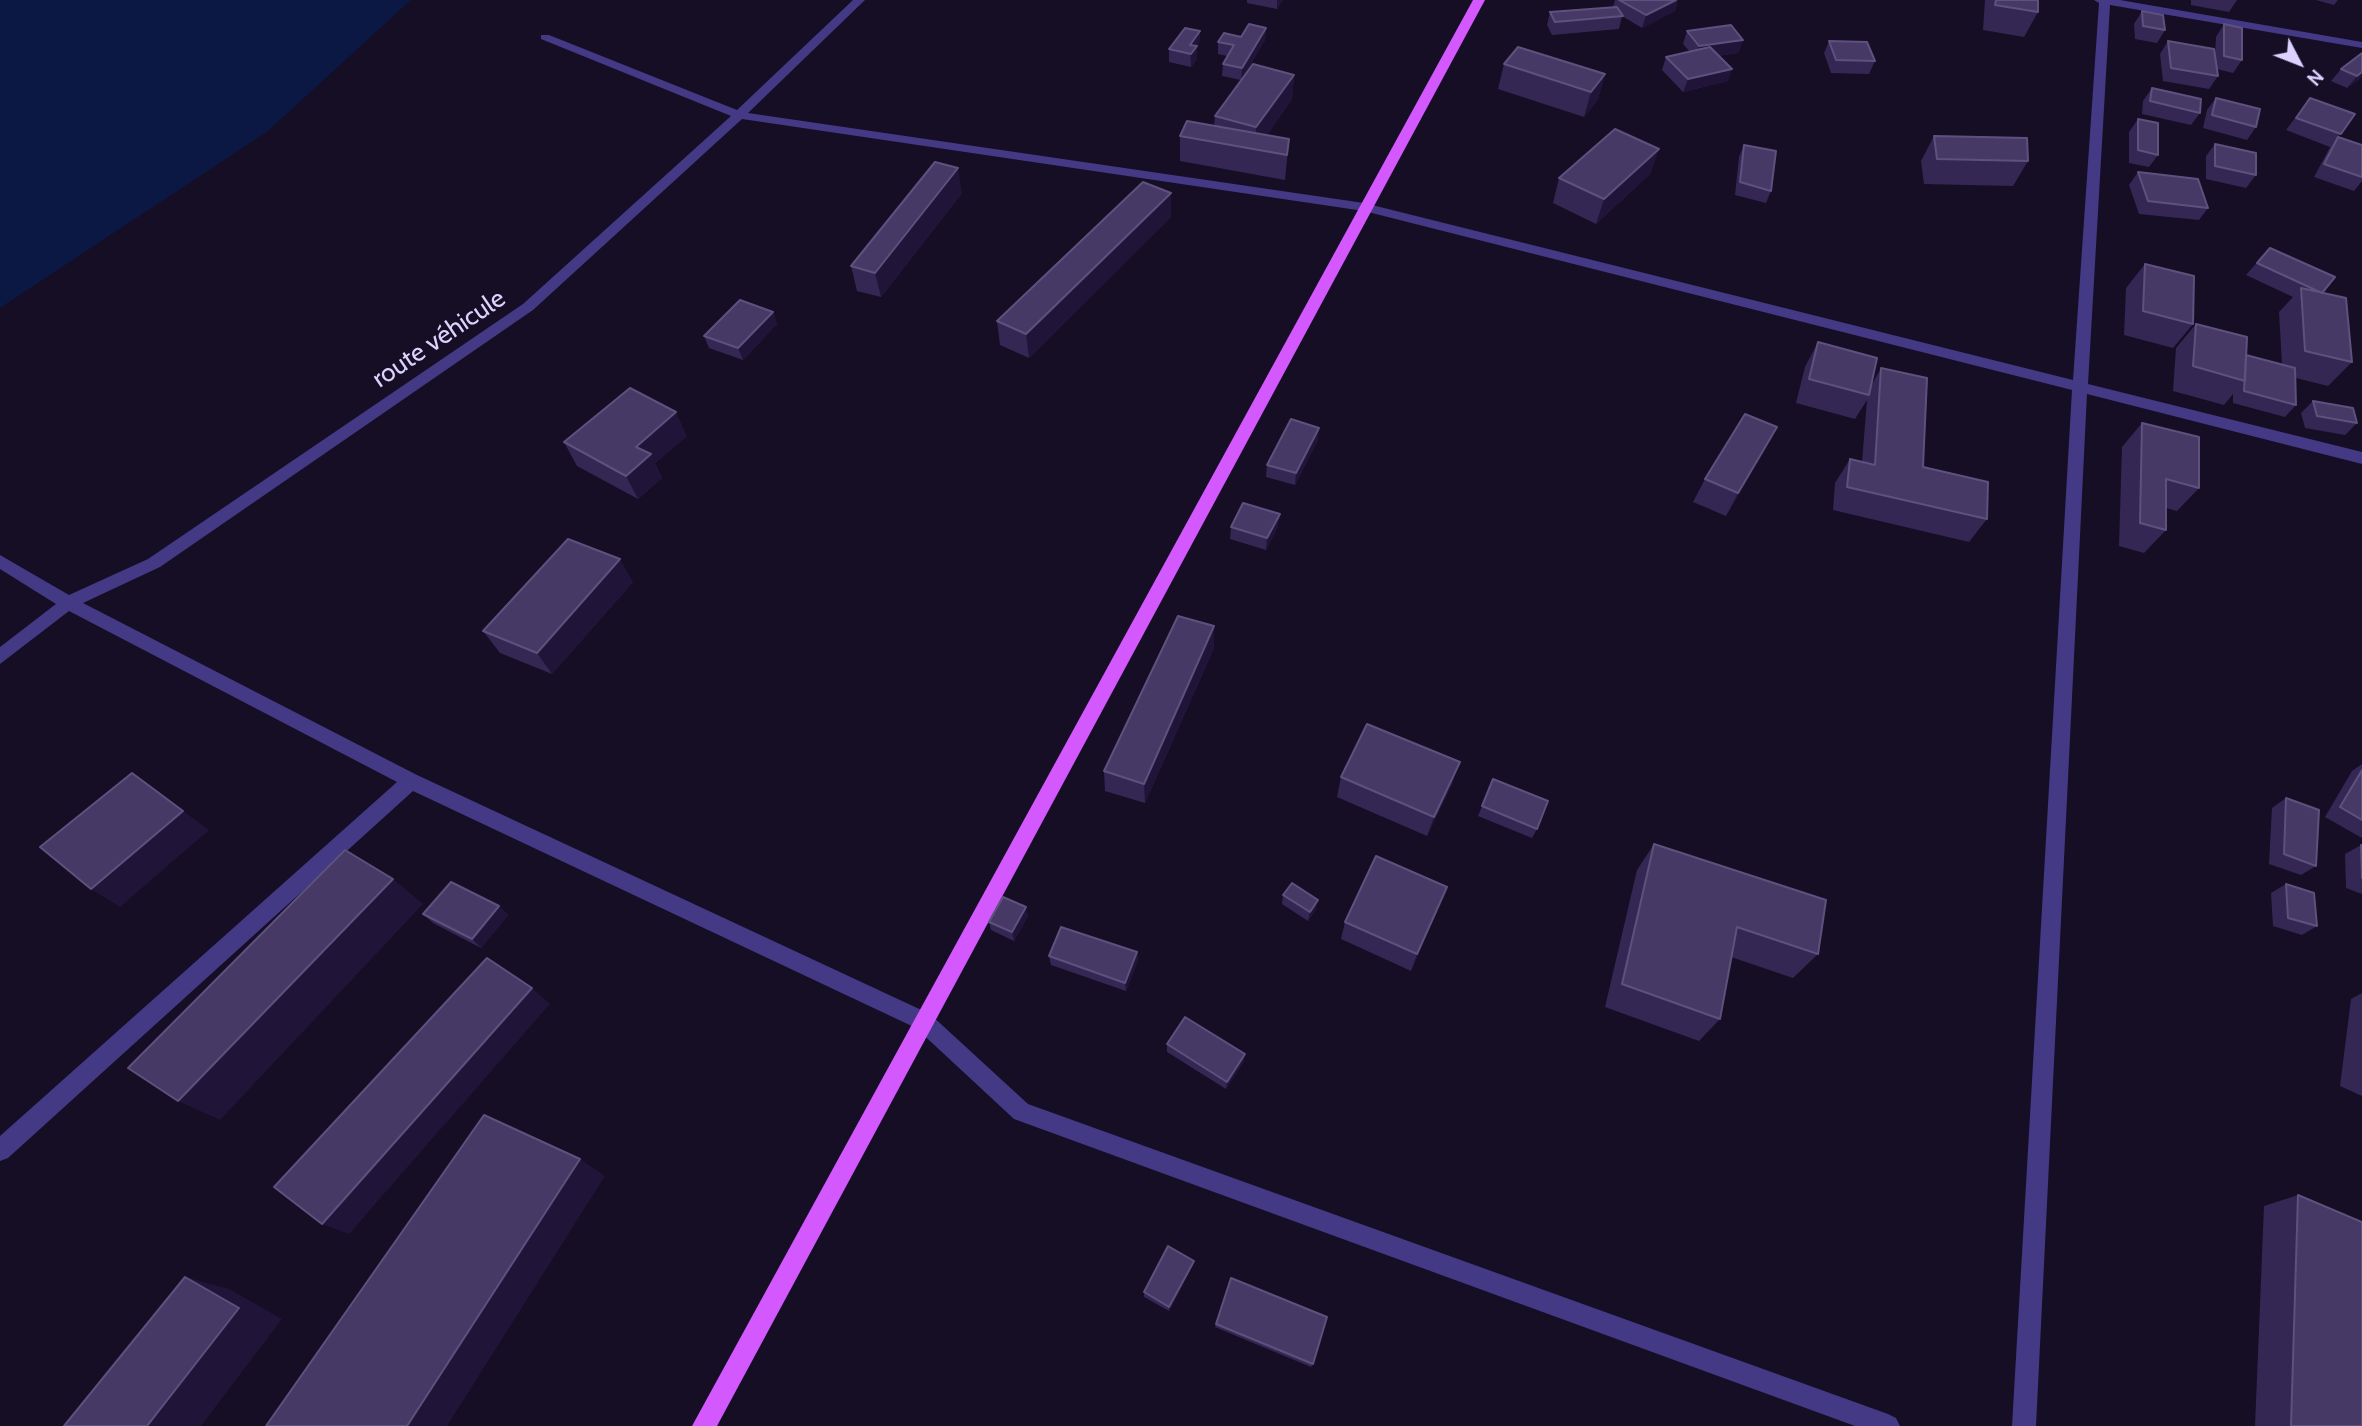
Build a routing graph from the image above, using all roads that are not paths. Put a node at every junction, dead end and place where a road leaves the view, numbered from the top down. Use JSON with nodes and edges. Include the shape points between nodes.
{"nodes":[{"id":1,"x":859,"y":0,"type":"edge"},
{"id":2,"x":1479,"y":0,"type":"edge"},
{"id":3,"x":2103,"y":0,"type":"edge"},
{"id":4,"x":545,"y":37,"type":"dead end"},
{"id":5,"x":2362,"y":45,"type":"edge"},
{"id":6,"x":739,"y":115,"type":"junction"},
{"id":7,"x":1364,"y":207,"type":"junction"},
{"id":8,"x":2080,"y":387,"type":"junction"},
{"id":9,"x":2362,"y":458,"type":"edge"},
{"id":10,"x":0,"y":561,"type":"edge"},
{"id":11,"x":68,"y":603,"type":"junction"},
{"id":12,"x":0,"y":657,"type":"edge"},
{"id":13,"x":411,"y":781,"type":"junction"},
{"id":14,"x":923,"y":1020,"type":"junction"},
{"id":15,"x":0,"y":1150,"type":"edge"},
{"id":16,"x":704,"y":1426,"type":"edge"},
{"id":17,"x":1888,"y":1426,"type":"edge"},
{"id":18,"x":2024,"y":1426,"type":"edge"}],
"edges":[{"from":1,"to":6,"type":"street","name":"route véhicule"},
{"from":2,"to":7,"type":"main road"},
{"from":3,"to":5,"type":"street"},
{"from":3,"to":8,"type":"street"},
{"from":4,"to":6,"type":"street"},
{"from":6,"to":7,"type":"street"},
{"from":6,"to":11,"type":"street","name":"route véhicule","via":[[528,307],[153,563]]},
{"from":7,"to":8,"type":"street"},
{"from":7,"to":14,"type":"main road"},
{"from":8,"to":9,"type":"street"},
{"from":8,"to":18,"type":"street"},
{"from":10,"to":11,"type":"street"},
{"from":11,"to":12,"type":"street","name":"route véhicule"},
{"from":11,"to":13,"type":"street"},
{"from":13,"to":14,"type":"street"},
{"from":13,"to":15,"type":"street"},
{"from":14,"to":16,"type":"main road"},
{"from":14,"to":17,"type":"street","via":[[1021,1112]]}]}
